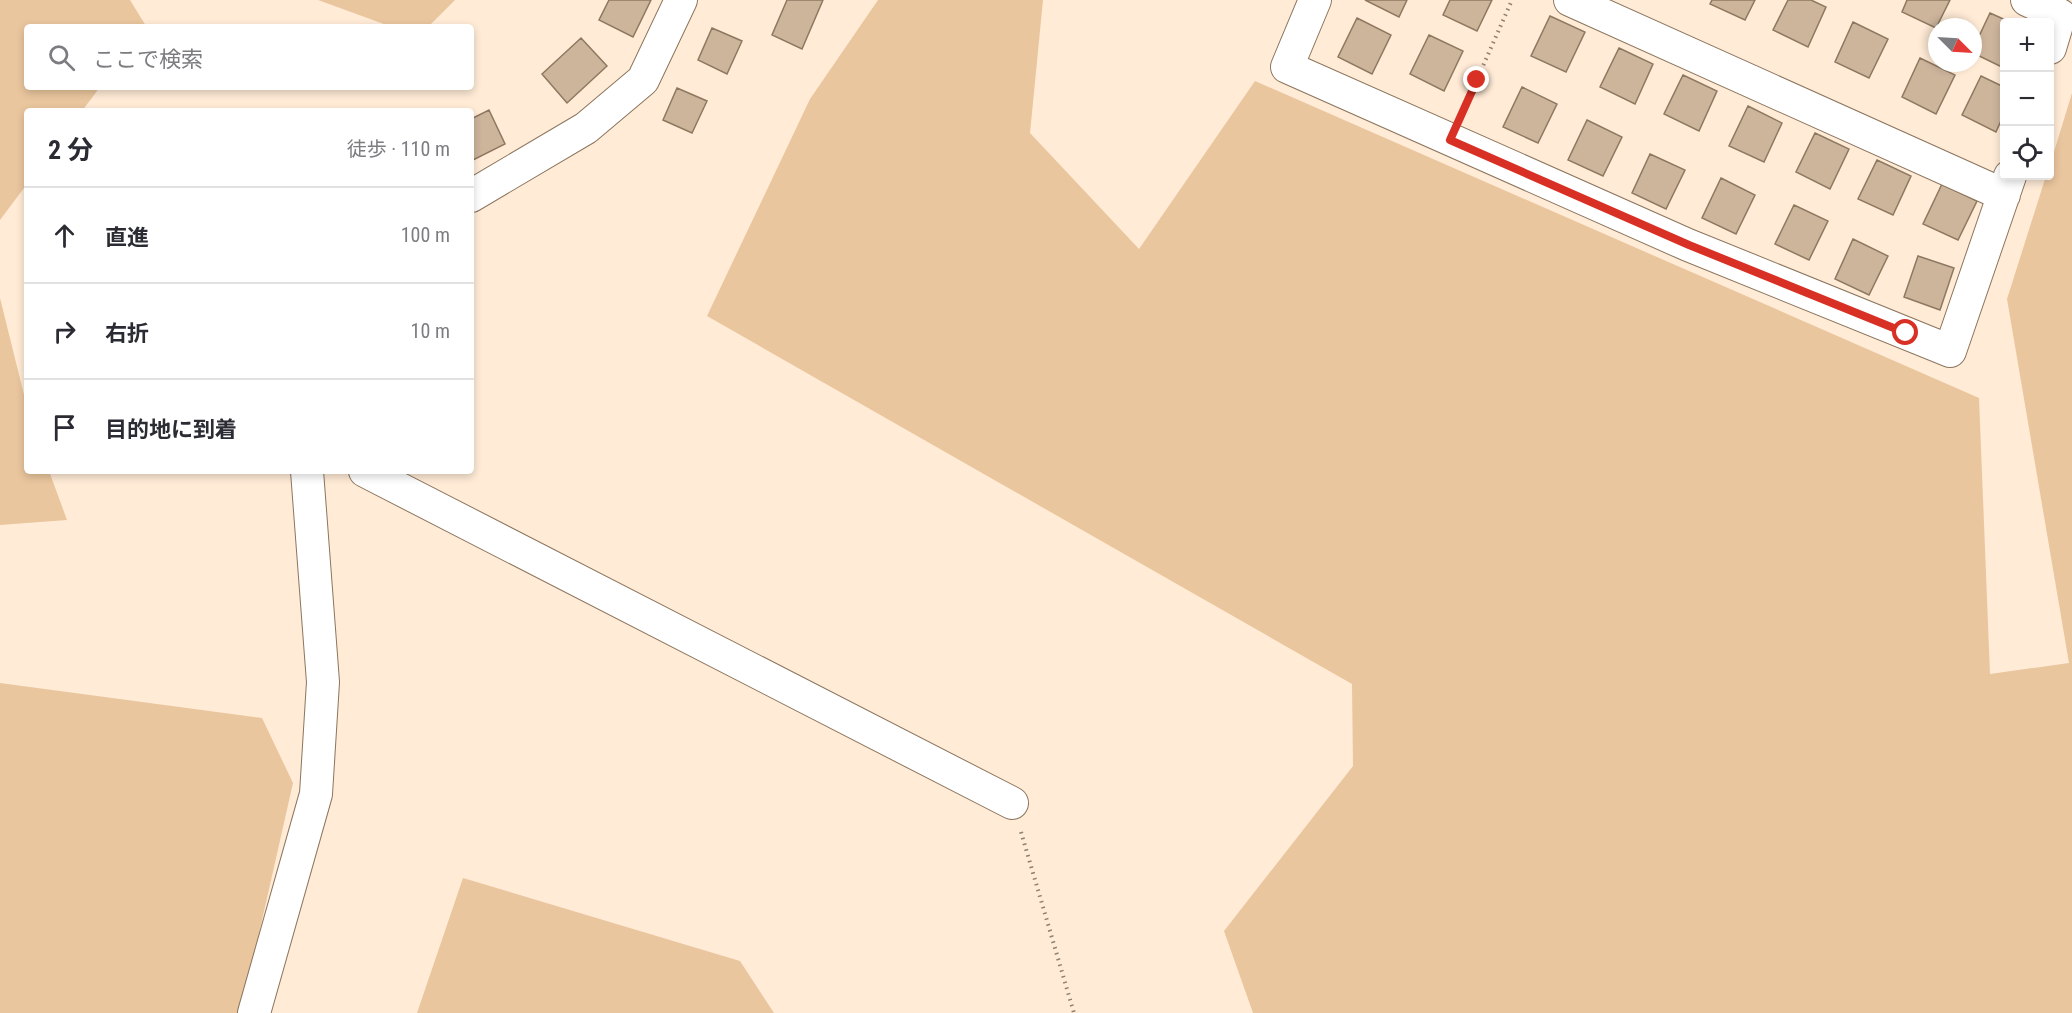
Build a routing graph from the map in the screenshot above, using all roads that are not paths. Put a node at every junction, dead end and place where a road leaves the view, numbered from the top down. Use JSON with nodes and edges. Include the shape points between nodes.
{"nodes":[{"id":1,"x":681,"y":0,"type":"edge"},
{"id":2,"x":1570,"y":0,"type":"edge"},
{"id":3,"x":2027,"y":0,"type":"edge"},
{"id":4,"x":1307,"y":2,"type":"edge"},
{"id":5,"x":2054,"y":33,"type":"edge"},
{"id":6,"x":2007,"y":185,"type":"edge"},
{"id":7,"x":474,"y":194,"type":"edge"},
{"id":8,"x":307,"y":474,"type":"edge"},
{"id":9,"x":371,"y":474,"type":"edge"},
{"id":10,"x":1012,"y":803,"type":"road end"},
{"id":11,"x":254,"y":1013,"type":"edge"}],
"edges":[{"from":1,"to":7,"type":"street","via":[[643,80],[586,128]]},
{"from":2,"to":6,"type":"street"},
{"from":3,"to":5,"type":"street","via":[[2060,15]]},
{"from":4,"to":6,"type":"street","via":[[1287,67],[1689,245],[1950,351]]},
{"from":8,"to":11,"type":"street","via":[[323,682],[316,794]]},
{"from":9,"to":10,"type":"street"}]}
